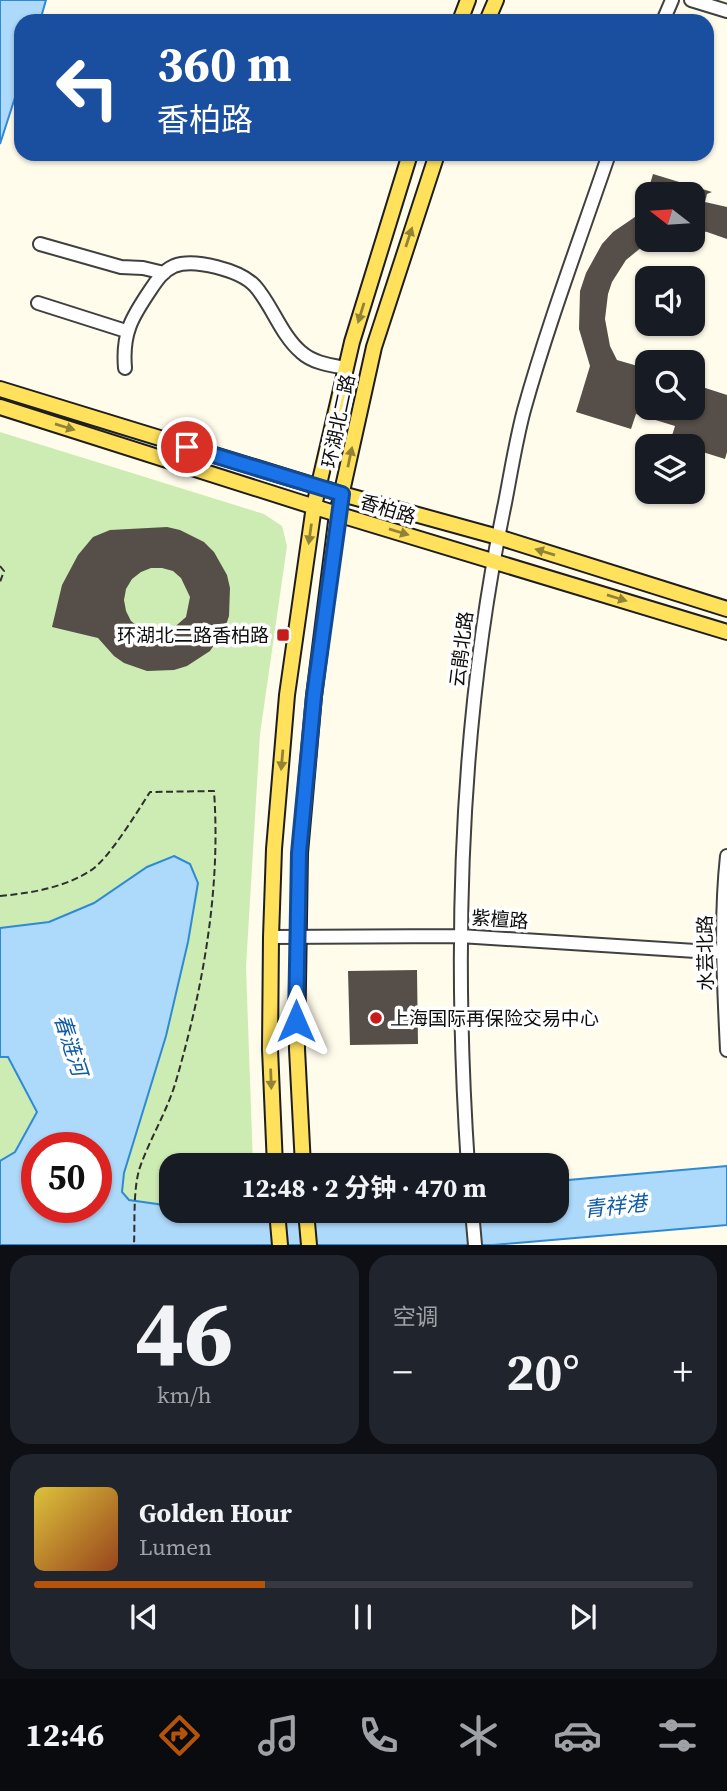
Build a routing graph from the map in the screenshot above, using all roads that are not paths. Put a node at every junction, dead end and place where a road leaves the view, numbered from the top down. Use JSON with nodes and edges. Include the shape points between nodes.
{"nodes":[{"id":1,"x":691,"y":0,"type":"edge"},
{"id":2,"x":727,"y":11,"type":"edge"},
{"id":3,"x":408,"y":161,"type":"edge"},
{"id":4,"x":435,"y":161,"type":"edge"},
{"id":5,"x":607,"y":161,"type":"edge"},
{"id":6,"x":40,"y":243,"type":"dead end"},
{"id":7,"x":164,"y":272,"type":"junction"},
{"id":8,"x":38,"y":303,"type":"dead end"},
{"id":9,"x":126,"y":331,"type":"junction"},
{"id":10,"x":125,"y":368,"type":"dead end"},
{"id":11,"x":346,"y":368,"type":"junction"},
{"id":12,"x":2,"y":390,"type":"edge"},
{"id":13,"x":0,"y":407,"type":"edge"},
{"id":14,"x":318,"y":487,"type":"junction"},
{"id":15,"x":342,"y":494,"type":"junction"},
{"id":16,"x":314,"y":506,"type":"junction"},
{"id":17,"x":337,"y":514,"type":"junction"},
{"id":18,"x":498,"y":537,"type":"junction"},
{"id":19,"x":492,"y":561,"type":"junction"},
{"id":20,"x":727,"y":609,"type":"edge"},
{"id":21,"x":727,"y":632,"type":"edge"},
{"id":22,"x":727,"y":856,"type":"edge"},
{"id":23,"x":460,"y":936,"type":"junction"},
{"id":24,"x":271,"y":937,"type":"junction"},
{"id":25,"x":297,"y":938,"type":"junction"},
{"id":26,"x":725,"y":953,"type":"edge"},
{"id":27,"x":727,"y":1050,"type":"edge"},
{"id":28,"x":274,"y":1153,"type":"edge"},
{"id":29,"x":302,"y":1153,"type":"edge"},
{"id":30,"x":468,"y":1153,"type":"edge"},
{"id":31,"x":278,"y":1223,"type":"edge"},
{"id":32,"x":307,"y":1223,"type":"edge"},
{"id":33,"x":473,"y":1223,"type":"edge"},
{"id":34,"x":280,"y":1245,"type":"edge"},
{"id":35,"x":309,"y":1245,"type":"edge"},
{"id":36,"x":475,"y":1245,"type":"edge"}],
"edges":[{"from":1,"to":2,"type":"street"},
{"from":3,"to":11,"type":"main road","name":"环湖北二路","one_way":true},
{"from":15,"to":4,"type":"main road","name":"环湖北二路","one_way":true,"via":[[374,347]]},
{"from":5,"to":18,"type":"street","name":"云鹃北路","via":[[524,411]]},
{"from":6,"to":7,"type":"street","via":[[121,267]]},
{"from":7,"to":9,"type":"street"},
{"from":7,"to":11,"type":"street","via":[[196,263],[240,276],[254,285],[300,352],[314,361]]},
{"from":8,"to":9,"type":"street"},
{"from":9,"to":10,"type":"street"},
{"from":11,"to":14,"type":"main road","name":"环湖北二路"},
{"from":12,"to":14,"type":"main road","name":"香柏路"},
{"from":13,"to":16,"type":"main road","name":"香柏路","one_way":true},
{"from":14,"to":15,"type":"main road","name":"香柏路"},
{"from":14,"to":16,"type":"main road","name":"环湖北二路"},
{"from":15,"to":17,"type":"main road","name":"环湖北二路"},
{"from":15,"to":18,"type":"main road","name":"香柏路"},
{"from":16,"to":17,"type":"main road","name":"香柏路"},
{"from":16,"to":24,"type":"main road","name":"环湖北二路","one_way":true,"via":[[287,695]]},
{"from":17,"to":19,"type":"main road","name":"香柏路","one_way":true},
{"from":17,"to":25,"type":"main road","name":"环湖北二路","via":[[299,853]]},
{"from":18,"to":19,"type":"street","name":"云鹃北路"},
{"from":20,"to":18,"type":"main road","name":"香柏路","one_way":true},
{"from":19,"to":21,"type":"main road","name":"香柏路","one_way":true},
{"from":19,"to":23,"type":"street","name":"云鹃北路","via":[[464,806]]},
{"from":22,"to":26,"type":"street","name":"水芸北路"},
{"from":23,"to":25,"type":"street","name":"紫檀路"},
{"from":23,"to":26,"type":"street","name":"紫檀路"},
{"from":23,"to":30,"type":"street","name":"云鹃北路"},
{"from":24,"to":25,"type":"street","name":"紫檀路"},
{"from":24,"to":28,"type":"main road","name":"环湖北二路","one_way":true},
{"from":25,"to":29,"type":"main road","name":"环湖北二路","via":[[296,1049]]},
{"from":26,"to":27,"type":"street","name":"水芸北路"},
{"from":31,"to":34,"type":"main road"},
{"from":32,"to":35,"type":"main road"},
{"from":33,"to":36,"type":"street"}]}
